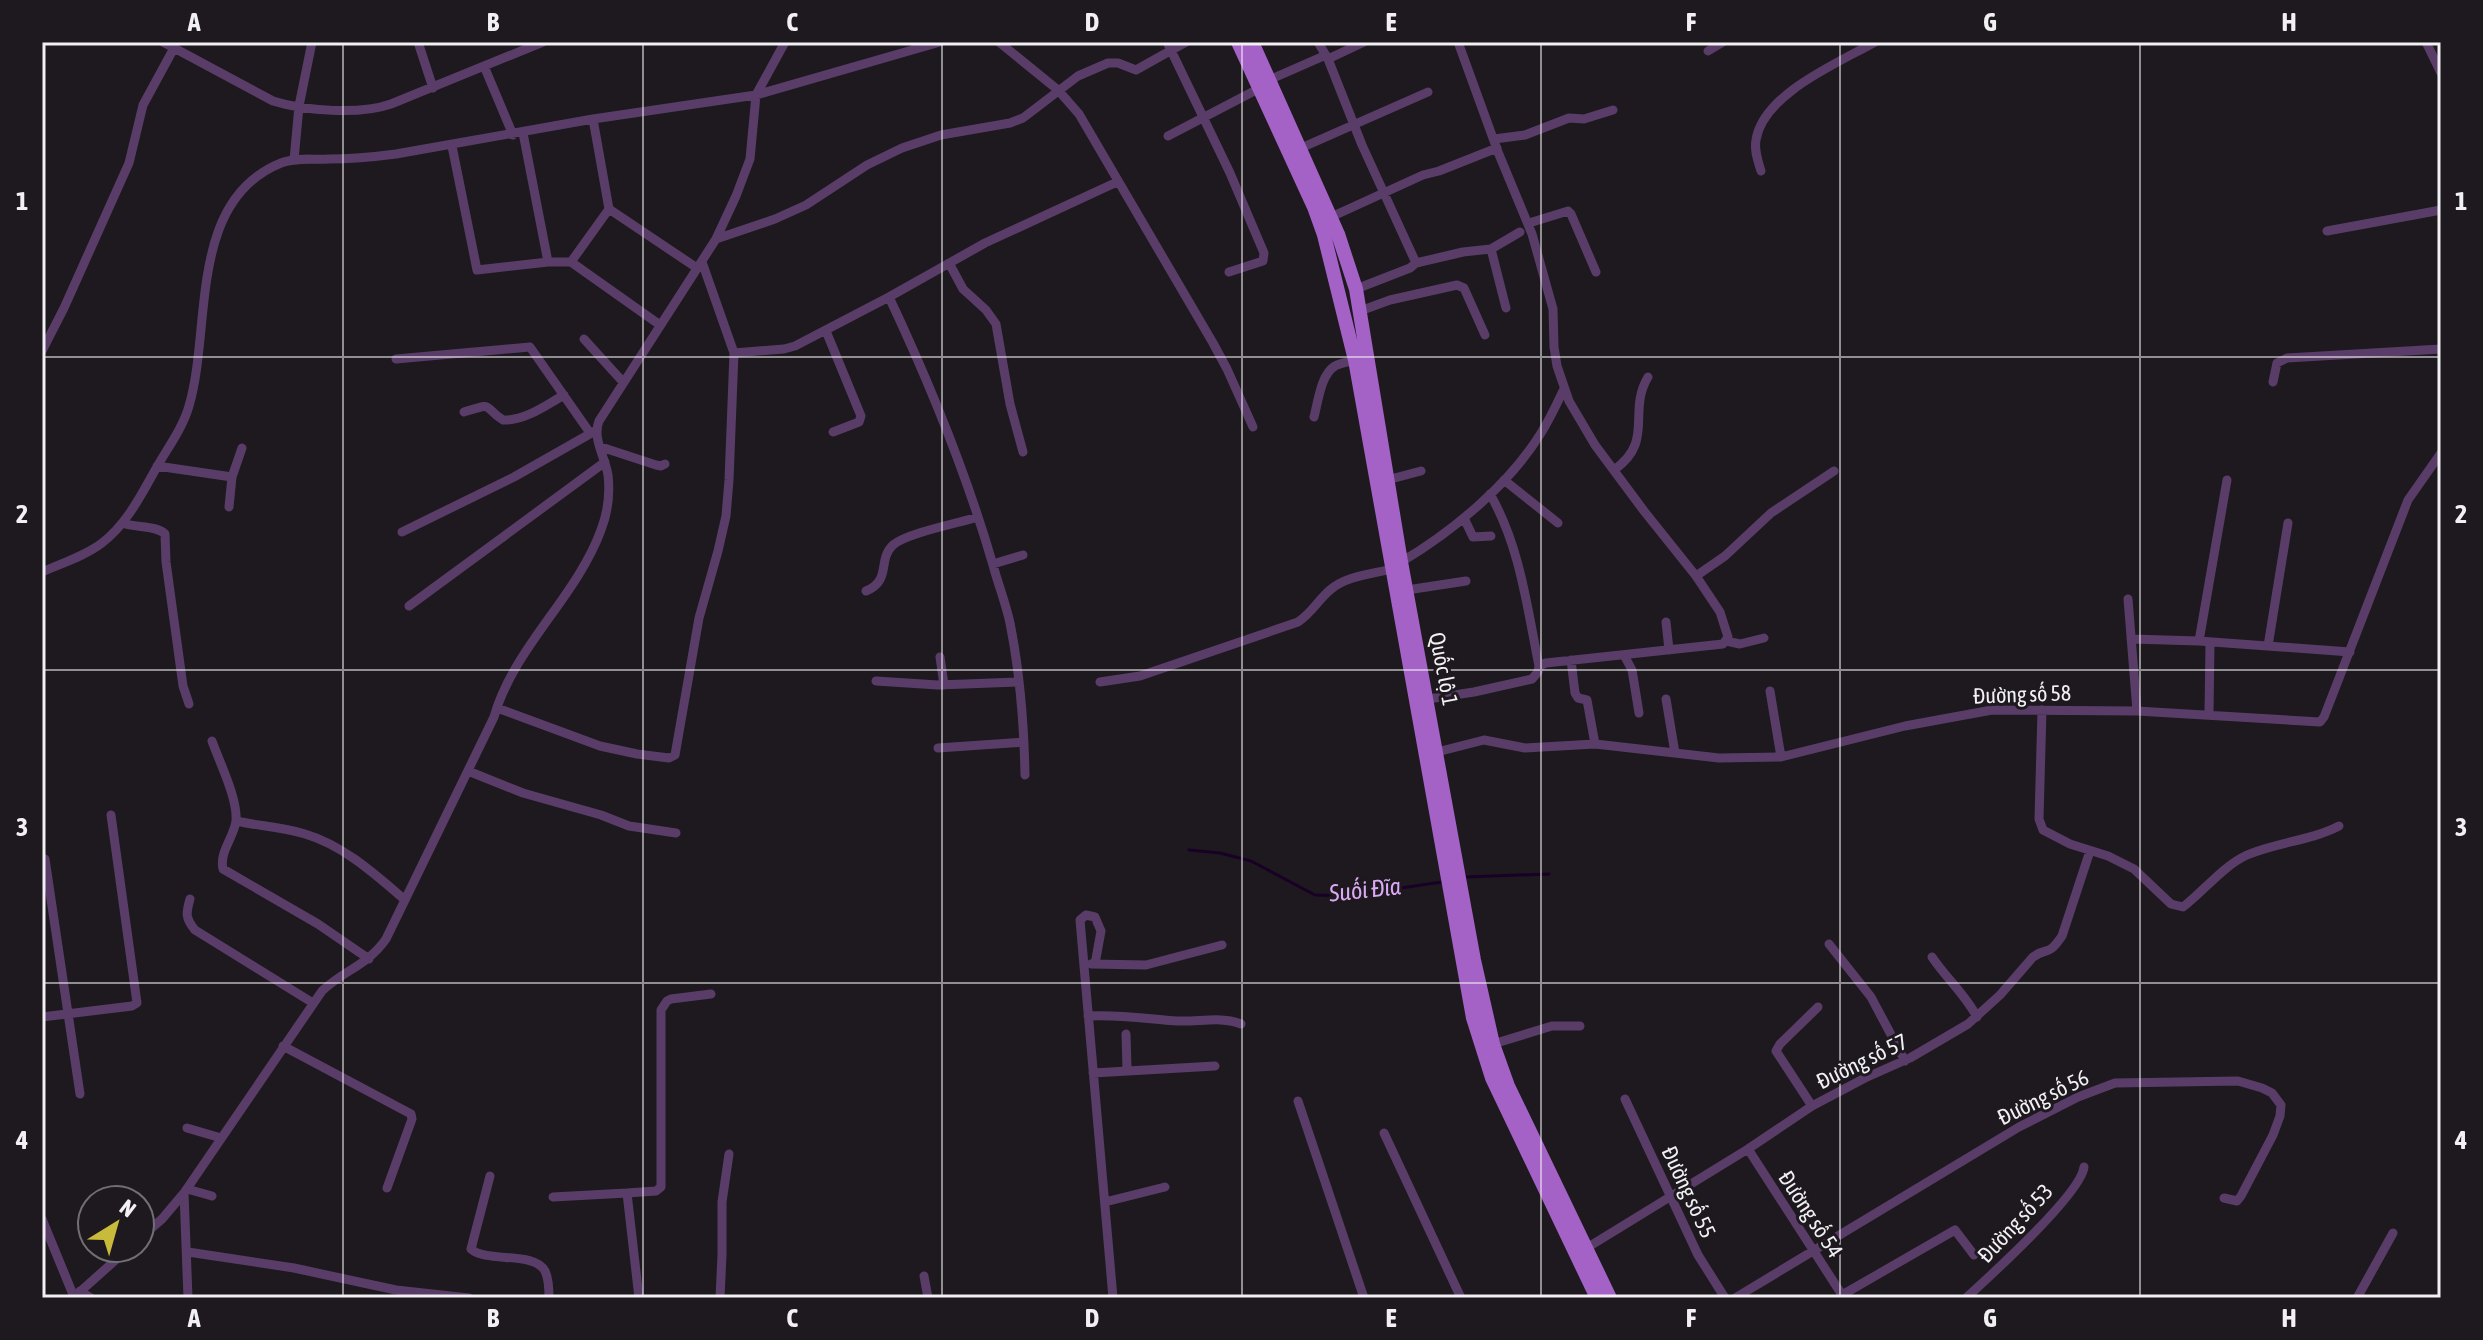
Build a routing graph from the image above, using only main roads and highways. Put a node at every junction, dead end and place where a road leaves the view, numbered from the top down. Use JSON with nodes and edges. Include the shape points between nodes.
{"nodes":[{"id":1,"x":1238,"y":42,"type":"edge"},
{"id":2,"x":1252,"y":42,"type":"edge"},
{"id":3,"x":1264,"y":84,"type":"junction"},
{"id":4,"x":1396,"y":566,"type":"junction"},
{"id":5,"x":1451,"y":868,"type":"junction"},
{"id":6,"x":1456,"y":890,"type":"junction"},
{"id":7,"x":1597,"y":1298,"type":"edge"},
{"id":8,"x":1610,"y":1298,"type":"edge"}],
"edges":[{"from":1,"to":3,"type":"highway","name":"Quốc lộ 1"},
{"from":2,"to":3,"type":"highway","name":"Quốc lộ 1"},
{"from":3,"to":4,"type":"highway","name":"Quốc lộ 1","via":[[1324,235]]},
{"from":3,"to":4,"type":"highway","name":"Quốc lộ 1","via":[[1301,148],[1356,289]]},
{"from":4,"to":5,"type":"highway","name":"Quốc lộ 1"},
{"from":4,"to":5,"type":"highway","name":"Quốc lộ 1","via":[[1407,590],[1428,699]]},
{"from":5,"to":6,"type":"highway","name":"Quốc lộ 1"},
{"from":6,"to":7,"type":"highway","name":"Quốc lộ 1","via":[[1473,1018],[1492,1078]]},
{"from":6,"to":8,"type":"highway","name":"Quốc lộ 1","via":[[1508,1086]]}]}
